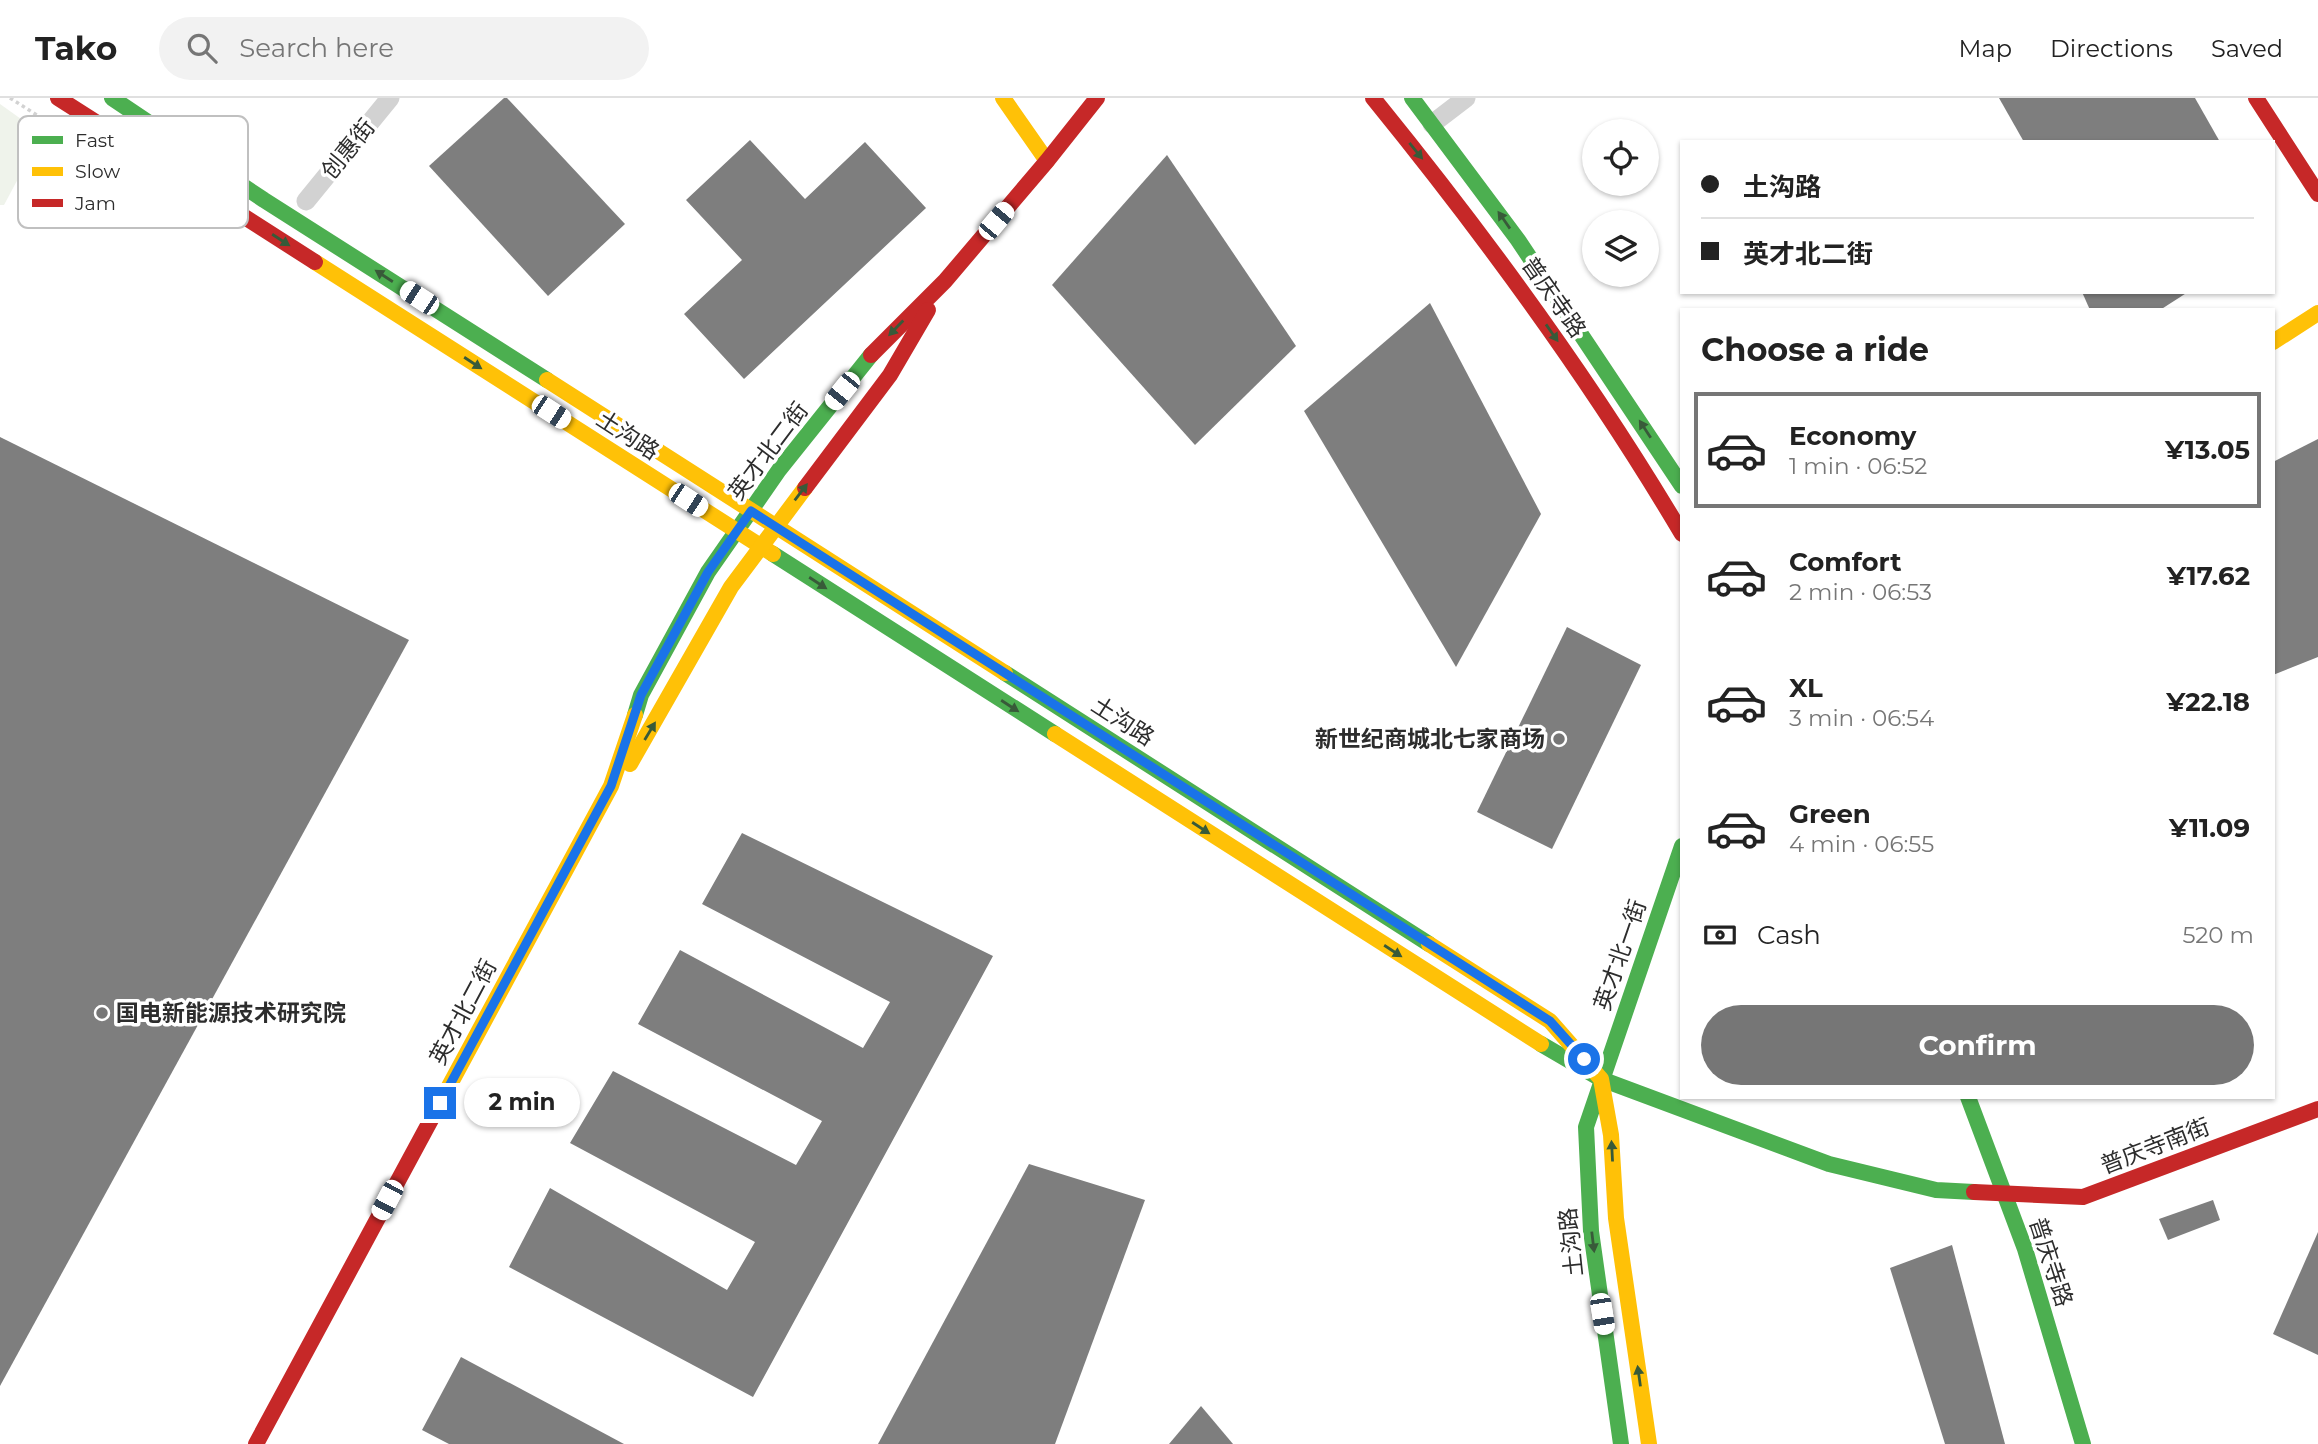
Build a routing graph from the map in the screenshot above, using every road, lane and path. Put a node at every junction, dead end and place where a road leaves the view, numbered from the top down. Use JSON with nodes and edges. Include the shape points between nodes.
{"nodes":[{"id":1,"x":58,"y":98,"type":"edge"},
{"id":2,"x":112,"y":98,"type":"edge"},
{"id":3,"x":390,"y":98,"type":"edge"},
{"id":4,"x":1003,"y":98,"type":"edge"},
{"id":5,"x":1097,"y":98,"type":"edge"},
{"id":6,"x":1373,"y":98,"type":"edge"},
{"id":7,"x":1412,"y":98,"type":"edge"},
{"id":8,"x":1465,"y":98,"type":"edge"},
{"id":9,"x":2256,"y":98,"type":"edge"},
{"id":10,"x":86,"y":116,"type":"edge"},
{"id":11,"x":139,"y":116,"type":"edge"},
{"id":12,"x":1432,"y":124,"type":"junction"},
{"id":13,"x":1047,"y":161,"type":"junction"},
{"id":14,"x":248,"y":189,"type":"edge"},
{"id":15,"x":2318,"y":194,"type":"edge"},
{"id":16,"x":306,"y":201,"type":"dead end"},
{"id":17,"x":248,"y":219,"type":"edge"},
{"id":18,"x":945,"y":281,"type":"junction"},
{"id":19,"x":2318,"y":313,"type":"edge"},
{"id":20,"x":2275,"y":341,"type":"edge"},
{"id":21,"x":1680,"y":483,"type":"edge"},
{"id":22,"x":751,"y":511,"type":"junction"},
{"id":23,"x":775,"y":527,"type":"junction"},
{"id":24,"x":1680,"y":531,"type":"edge"},
{"id":25,"x":737,"y":532,"type":"junction"},
{"id":26,"x":760,"y":547,"type":"junction"},
{"id":27,"x":611,"y":786,"type":"junction"},
{"id":28,"x":1680,"y":852,"type":"edge"},
{"id":29,"x":1601,"y":1079,"type":"junction"},
{"id":30,"x":1969,"y":1099,"type":"edge"},
{"id":31,"x":2318,"y":1109,"type":"edge"},
{"id":32,"x":2004,"y":1192,"type":"junction"},
{"id":33,"x":256,"y":1444,"type":"edge"},
{"id":34,"x":1621,"y":1444,"type":"edge"},
{"id":35,"x":1648,"y":1444,"type":"edge"},
{"id":36,"x":2083,"y":1444,"type":"edge"}],
"edges":[{"from":1,"to":10,"type":"street","name":"土沟路","one_way":true},
{"from":11,"to":2,"type":"street","name":"土沟路","one_way":true},
{"from":3,"to":16,"type":"street","name":"创惠街"},
{"from":4,"to":13,"type":"street"},
{"from":5,"to":13,"type":"street","name":"英才北二街"},
{"from":6,"to":24,"type":"street","name":"普庆寺路","one_way":true,"via":[[1549,329],[1629,444]]},
{"from":7,"to":12,"type":"street","name":"普庆寺路"},
{"from":8,"to":12,"type":"street"},
{"from":9,"to":15,"type":"street"},
{"from":21,"to":12,"type":"street","name":"普庆寺路","one_way":true,"via":[[1578,327]]},
{"from":13,"to":18,"type":"street","name":"英才北二街"},
{"from":22,"to":14,"type":"street","name":"土沟路","one_way":true},
{"from":17,"to":25,"type":"street","name":"土沟路","one_way":true},
{"from":18,"to":22,"type":"street","name":"英才北二街","one_way":true,"via":[[874,351]]},
{"from":23,"to":18,"type":"street","name":"英才北二街","one_way":true,"via":[[890,375]]},
{"from":19,"to":20,"type":"street"},
{"from":22,"to":23,"type":"street","name":"土沟路"},
{"from":22,"to":25,"type":"street","name":"英才北二街"},
{"from":23,"to":26,"type":"street","name":"英才北二街"},
{"from":23,"to":29,"type":"street","name":"土沟路","via":[[1550,1021]]},
{"from":25,"to":26,"type":"street","name":"土沟路"},
{"from":25,"to":27,"type":"street","name":"英才北二街","via":[[708,572],[641,695]]},
{"from":27,"to":26,"type":"street","name":"英才北二街","one_way":true,"via":[[628,769],[731,587]]},
{"from":26,"to":29,"type":"street","name":"土沟路","one_way":true},
{"from":27,"to":33,"type":"street","name":"英才北二街"},
{"from":28,"to":29,"type":"street","name":"英才北一街"},
{"from":29,"to":32,"type":"street","name":"普庆寺南街","via":[[1829,1164],[1936,1190]]},
{"from":29,"to":34,"type":"street","name":"土沟路","one_way":true,"via":[[1586,1127],[1587,1181]]},
{"from":35,"to":29,"type":"street","name":"土沟路","one_way":true,"via":[[1616,1218],[1612,1135]]},
{"from":30,"to":32,"type":"street","name":"普庆寺路"},
{"from":31,"to":32,"type":"street","name":"普庆寺南街","via":[[2083,1197]]},
{"from":32,"to":36,"type":"street","name":"普庆寺路"}]}
